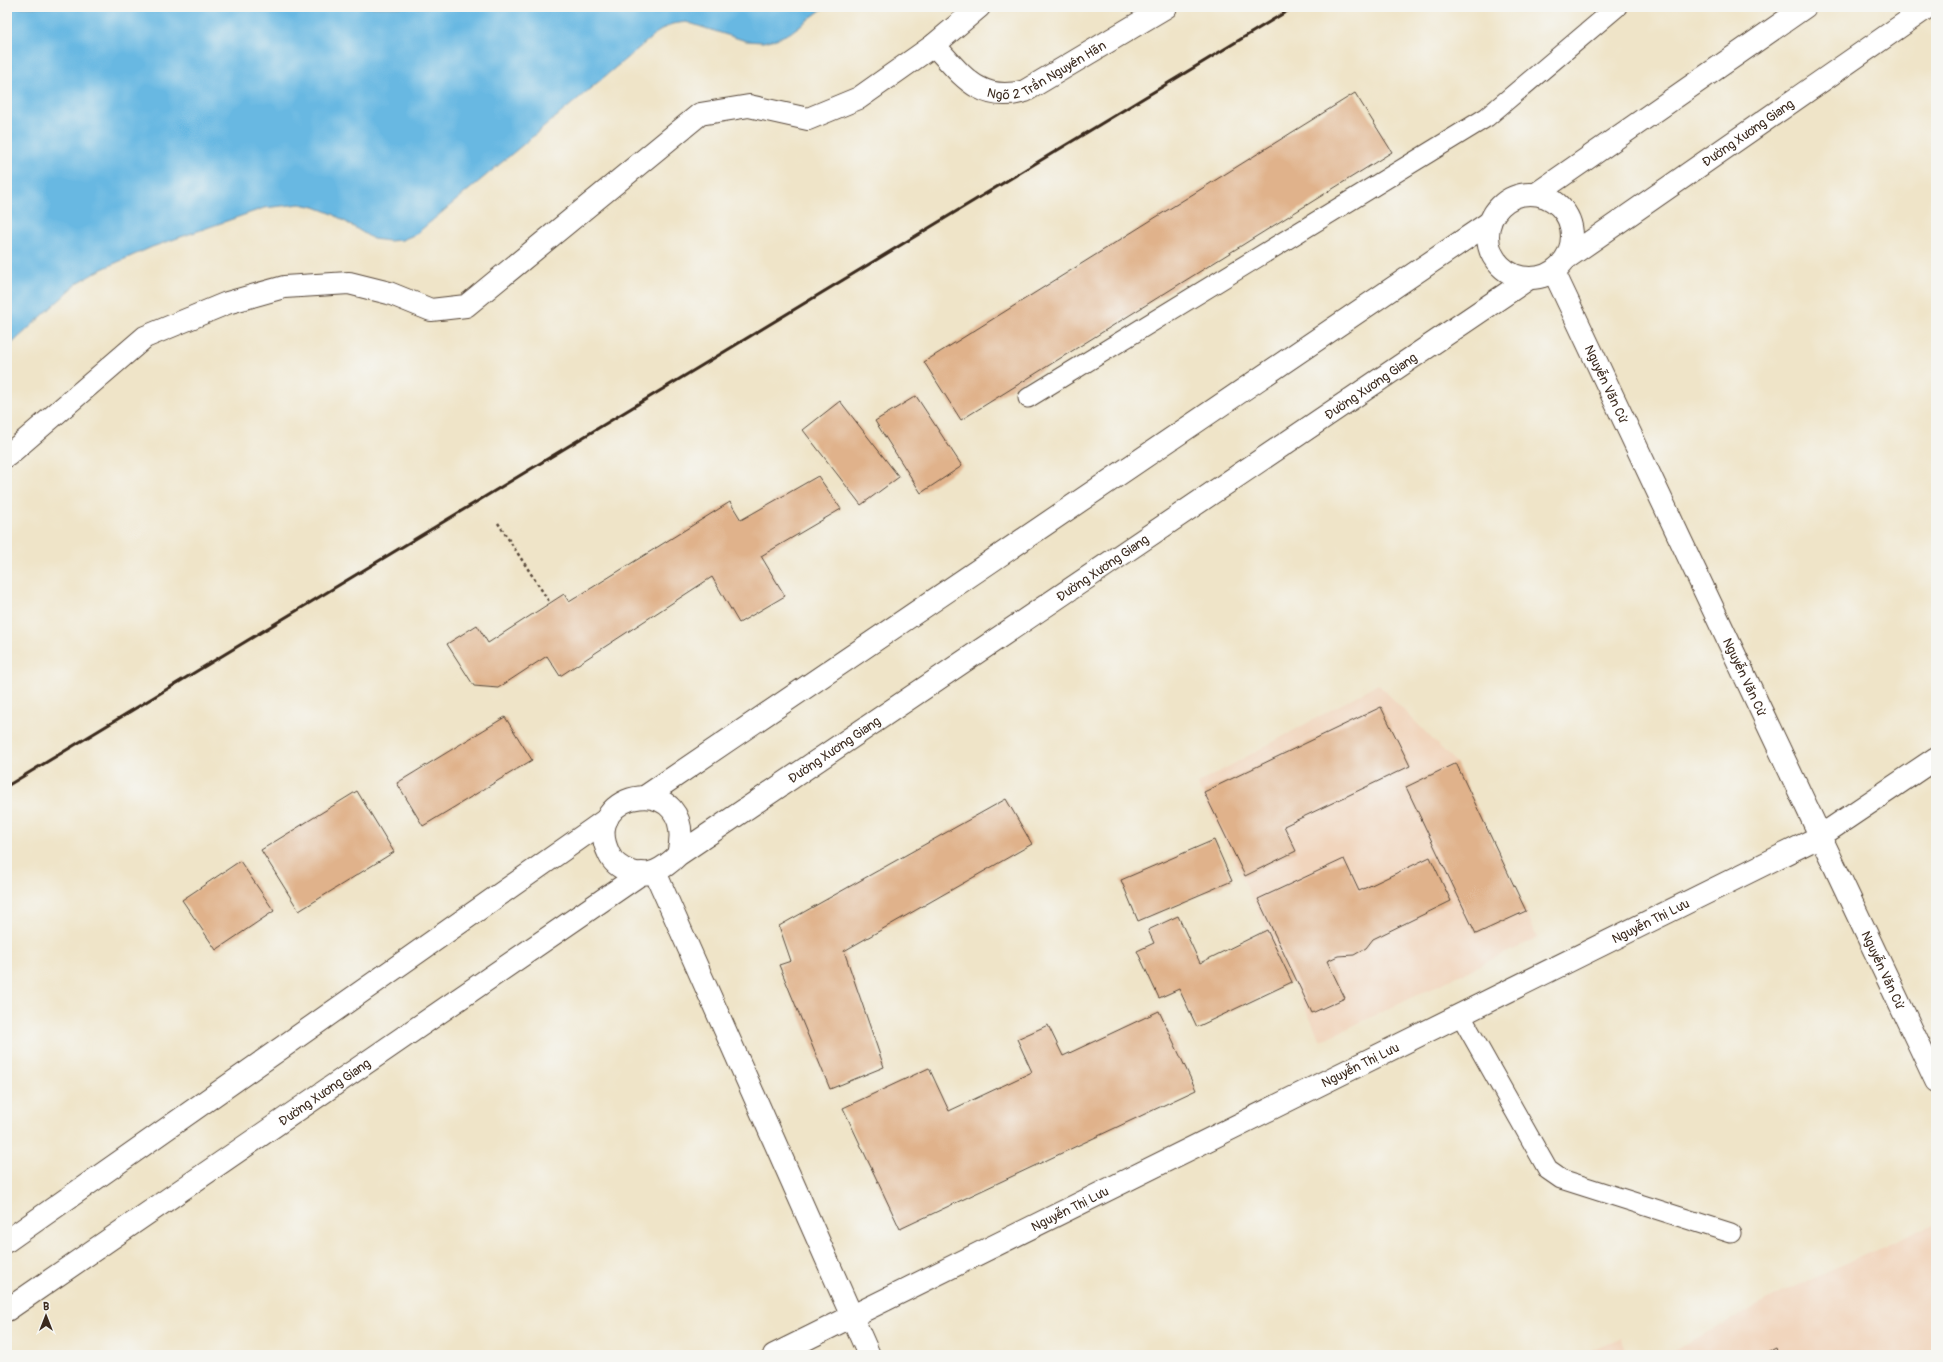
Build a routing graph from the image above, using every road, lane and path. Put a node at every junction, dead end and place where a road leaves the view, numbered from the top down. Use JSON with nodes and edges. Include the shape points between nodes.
{"nodes":[{"id":1,"x":979,"y":7,"type":"edge"},
{"id":2,"x":1166,"y":7,"type":"edge"},
{"id":3,"x":1617,"y":7,"type":"edge"},
{"id":4,"x":1805,"y":7,"type":"edge"},
{"id":5,"x":1928,"y":7,"type":"edge"},
{"id":6,"x":934,"y":45,"type":"junction"},
{"id":7,"x":1536,"y":194,"type":"junction"},
{"id":8,"x":1490,"y":222,"type":"junction"},
{"id":9,"x":1561,"y":265,"type":"junction"},
{"id":10,"x":1528,"y":279,"type":"junction"},
{"id":11,"x":1028,"y":398,"type":"dead end"},
{"id":12,"x":7,"y":456,"type":"edge"},
{"id":13,"x":498,"y":523,"type":"dead end"},
{"id":14,"x":550,"y":603,"type":"dead end"},
{"id":15,"x":1936,"y":758,"type":"edge"},
{"id":16,"x":646,"y":796,"type":"junction"},
{"id":17,"x":607,"y":819,"type":"junction"},
{"id":18,"x":1819,"y":837,"type":"junction"},
{"id":19,"x":678,"y":855,"type":"junction"},
{"id":20,"x":649,"y":873,"type":"junction"},
{"id":21,"x":1460,"y":1014,"type":"junction"},
{"id":22,"x":1936,"y":1081,"type":"edge"},
{"id":23,"x":1731,"y":1233,"type":"dead end"},
{"id":24,"x":7,"y":1241,"type":"edge"},
{"id":25,"x":7,"y":1310,"type":"edge"},
{"id":26,"x":851,"y":1315,"type":"junction"},
{"id":27,"x":774,"y":1355,"type":"edge"},
{"id":28,"x":869,"y":1355,"type":"edge"}],
"edges":[{"from":1,"to":6,"type":"main road"},
{"from":2,"to":6,"type":"main road","name":"Ngõ 2 Trần Nguyên Hãn","via":[[1025,91],[1011,95],[977,88]]},
{"from":3,"to":11,"type":"lane","via":[[1487,117]]},
{"from":4,"to":7,"type":"main road"},
{"from":5,"to":9,"type":"main road","name":"Đường Xương Giang"},
{"from":6,"to":12,"type":"main road","via":[[859,98],[808,119],[749,106],[700,114],[466,306],[432,310],[389,293],[348,284],[284,287],[227,303],[146,337]]},
{"from":7,"to":8,"type":"main road","via":[[1521,194],[1508,200],[1497,210]]},
{"from":7,"to":9,"type":"main road","via":[[1549,198],[1561,206],[1569,218],[1573,231],[1572,245]]},
{"from":8,"to":10,"type":"main road","via":[[1487,235],[1489,248],[1495,260],[1504,270]]},
{"from":8,"to":16,"type":"main road"},
{"from":9,"to":10,"type":"main road","via":[[1541,278]]},
{"from":9,"to":18,"type":"main road","name":"Nguyễn Văn Cừ"},
{"from":10,"to":19,"type":"main road","name":"Đường Xương Giang"},
{"from":13,"to":14,"type":"path"},
{"from":15,"to":18,"type":"main road","name":"Nguyễn Thị Lưu"},
{"from":16,"to":17,"type":"main road","via":[[623,801],[613,809]]},
{"from":16,"to":19,"type":"main road","via":[[666,804],[678,819],[682,832]]},
{"from":17,"to":20,"type":"main road","via":[[603,832],[604,846],[610,858],[629,871]]},
{"from":17,"to":24,"type":"main road"},
{"from":18,"to":21,"type":"main road","name":"Nguyễn Thị Lưu"},
{"from":18,"to":22,"type":"main road","name":"Nguyễn Văn Cừ"},
{"from":19,"to":20,"type":"main road","via":[[668,864]]},
{"from":20,"to":25,"type":"main road","name":"Đường Xương Giang"},
{"from":20,"to":26,"type":"main road"},
{"from":21,"to":23,"type":"lane","via":[[1548,1170],[1561,1179]]},
{"from":21,"to":26,"type":"main road","name":"Nguyễn Thị Lưu"},
{"from":26,"to":27,"type":"main road","name":"Nguyễn Thị Lưu"},
{"from":26,"to":28,"type":"main road"}]}
